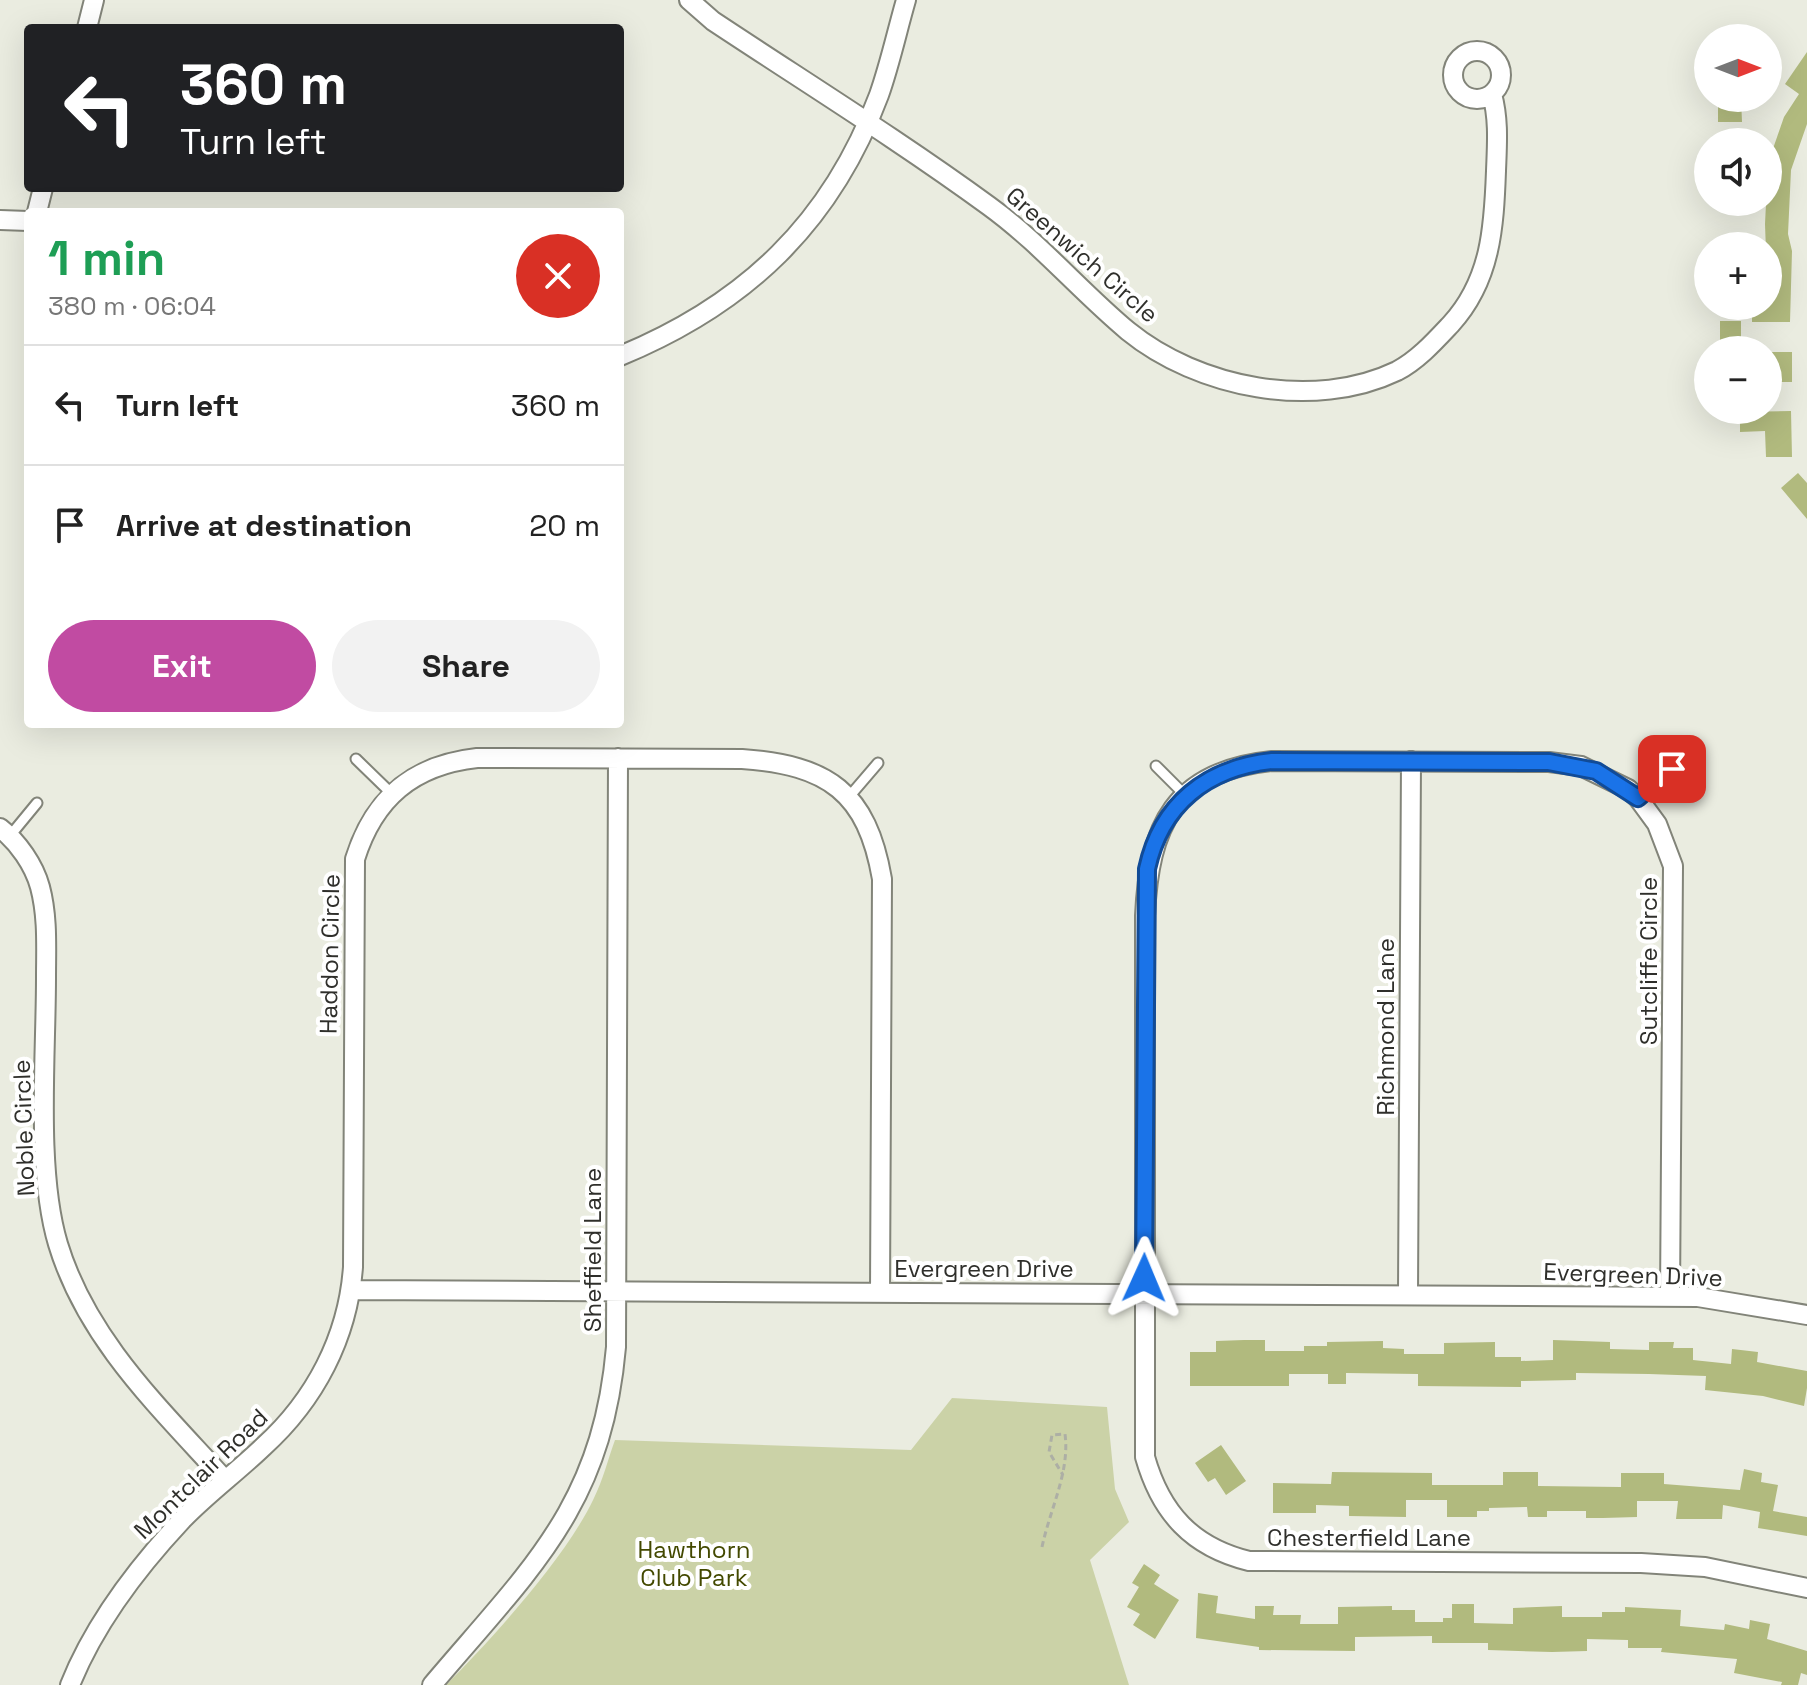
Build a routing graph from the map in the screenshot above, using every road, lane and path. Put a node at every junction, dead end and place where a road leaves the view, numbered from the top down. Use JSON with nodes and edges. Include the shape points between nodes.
{"nodes":[{"id":1,"x":94,"y":0,"type":"edge"},
{"id":2,"x":689,"y":0,"type":"edge"},
{"id":3,"x":906,"y":0,"type":"edge"},
{"id":4,"x":88,"y":24,"type":"edge"},
{"id":5,"x":1492,"y":94,"type":"dead end"},
{"id":6,"x":867,"y":123,"type":"junction"},
{"id":7,"x":0,"y":220,"type":"edge"},
{"id":8,"x":24,"y":221,"type":"edge"},
{"id":9,"x":624,"y":354,"type":"edge"},
{"id":10,"x":618,"y":758,"type":"junction"},
{"id":11,"x":356,"y":759,"type":"dead end"},
{"id":12,"x":1411,"y":761,"type":"junction"},
{"id":13,"x":878,"y":763,"type":"dead end"},
{"id":14,"x":1156,"y":766,"type":"dead end"},
{"id":15,"x":1672,"y":769,"type":"dead end"},
{"id":16,"x":391,"y":793,"type":"junction"},
{"id":17,"x":1186,"y":796,"type":"junction"},
{"id":18,"x":848,"y":798,"type":"junction"},
{"id":19,"x":1638,"y":798,"type":"junction"},
{"id":20,"x":37,"y":803,"type":"dead end"},
{"id":21,"x":5,"y":832,"type":"edge"},
{"id":22,"x":351,"y":1290,"type":"junction"},
{"id":23,"x":615,"y":1292,"type":"junction"},
{"id":24,"x":880,"y":1293,"type":"junction"},
{"id":25,"x":1408,"y":1293,"type":"junction"},
{"id":26,"x":1143,"y":1294,"type":"junction"},
{"id":27,"x":1670,"y":1297,"type":"junction"},
{"id":28,"x":1807,"y":1315,"type":"edge"},
{"id":29,"x":1063,"y":1475,"type":"junction"},
{"id":30,"x":225,"y":1480,"type":"junction"},
{"id":31,"x":1042,"y":1547,"type":"dead end"},
{"id":32,"x":1807,"y":1588,"type":"edge"},
{"id":33,"x":70,"y":1685,"type":"edge"},
{"id":34,"x":432,"y":1685,"type":"edge"}],
"edges":[{"from":1,"to":4,"type":"street"},
{"from":2,"to":6,"type":"street","name":"Greenwich Circle"},
{"from":3,"to":6,"type":"street"},
{"from":5,"to":6,"type":"street","name":"Greenwich Circle","via":[[1498,120],[1494,229],[1473,293],[1426,351],[1399,370],[1337,389],[1307,391],[1233,381],[1130,333],[1011,222]]},
{"from":6,"to":9,"type":"street","via":[[840,176],[787,250],[712,310]]},
{"from":7,"to":8,"type":"street"},
{"from":10,"to":16,"type":"street","name":"Haddon Circle","via":[[452,761],[423,771]]},
{"from":10,"to":18,"type":"street","name":"Haddon Circle","via":[[786,762],[813,771]]},
{"from":10,"to":23,"type":"street","name":"Sheffield Lane"},
{"from":11,"to":16,"type":"lane"},
{"from":12,"to":17,"type":"street","name":"Sutcliffe Circle","via":[[1249,764],[1213,775]]},
{"from":12,"to":19,"type":"street","name":"Sutcliffe Circle","via":[[1581,766]]},
{"from":12,"to":25,"type":"street","name":"Richmond Lane"},
{"from":13,"to":18,"type":"lane"},
{"from":14,"to":17,"type":"lane"},
{"from":15,"to":19,"type":"lane"},
{"from":16,"to":22,"type":"street","name":"Haddon Circle","via":[[363,834],[353,885]]},
{"from":17,"to":26,"type":"street","name":"Sutcliffe Circle","via":[[1160,829],[1147,869]]},
{"from":18,"to":24,"type":"street","name":"Haddon Circle","via":[[873,835],[882,879]]},
{"from":19,"to":27,"type":"street","name":"Sutcliffe Circle","via":[[1667,846],[1674,878]]},
{"from":20,"to":21,"type":"lane"},
{"from":21,"to":30,"type":"street","name":"Noble Circle","via":[[35,874],[46,922],[46,1175],[58,1244],[78,1298],[107,1345]]},
{"from":22,"to":23,"type":"street","name":"Evergreen Drive"},
{"from":22,"to":30,"type":"street","name":"Montclair Road","via":[[337,1341],[315,1387],[287,1425]]},
{"from":23,"to":24,"type":"street","name":"Evergreen Drive"},
{"from":23,"to":34,"type":"street","name":"Sheffield Lane","via":[[612,1396],[591,1469],[545,1552]]},
{"from":24,"to":26,"type":"street","name":"Evergreen Drive"},
{"from":25,"to":26,"type":"street","name":"Evergreen Drive"},
{"from":25,"to":27,"type":"street","name":"Evergreen Drive"},
{"from":26,"to":32,"type":"street","name":"Chesterfield Lane","via":[[1145,1457],[1153,1486],[1179,1525],[1226,1555],[1249,1561],[1641,1563],[1705,1567]]},
{"from":27,"to":28,"type":"street","name":"Evergreen Drive"},
{"from":29,"to":29,"type":"path","via":[[1065,1434],[1052,1435],[1049,1452]]},
{"from":29,"to":31,"type":"path"},
{"from":30,"to":33,"type":"street","name":"Montclair Road","via":[[145,1563],[115,1603]]}]}
